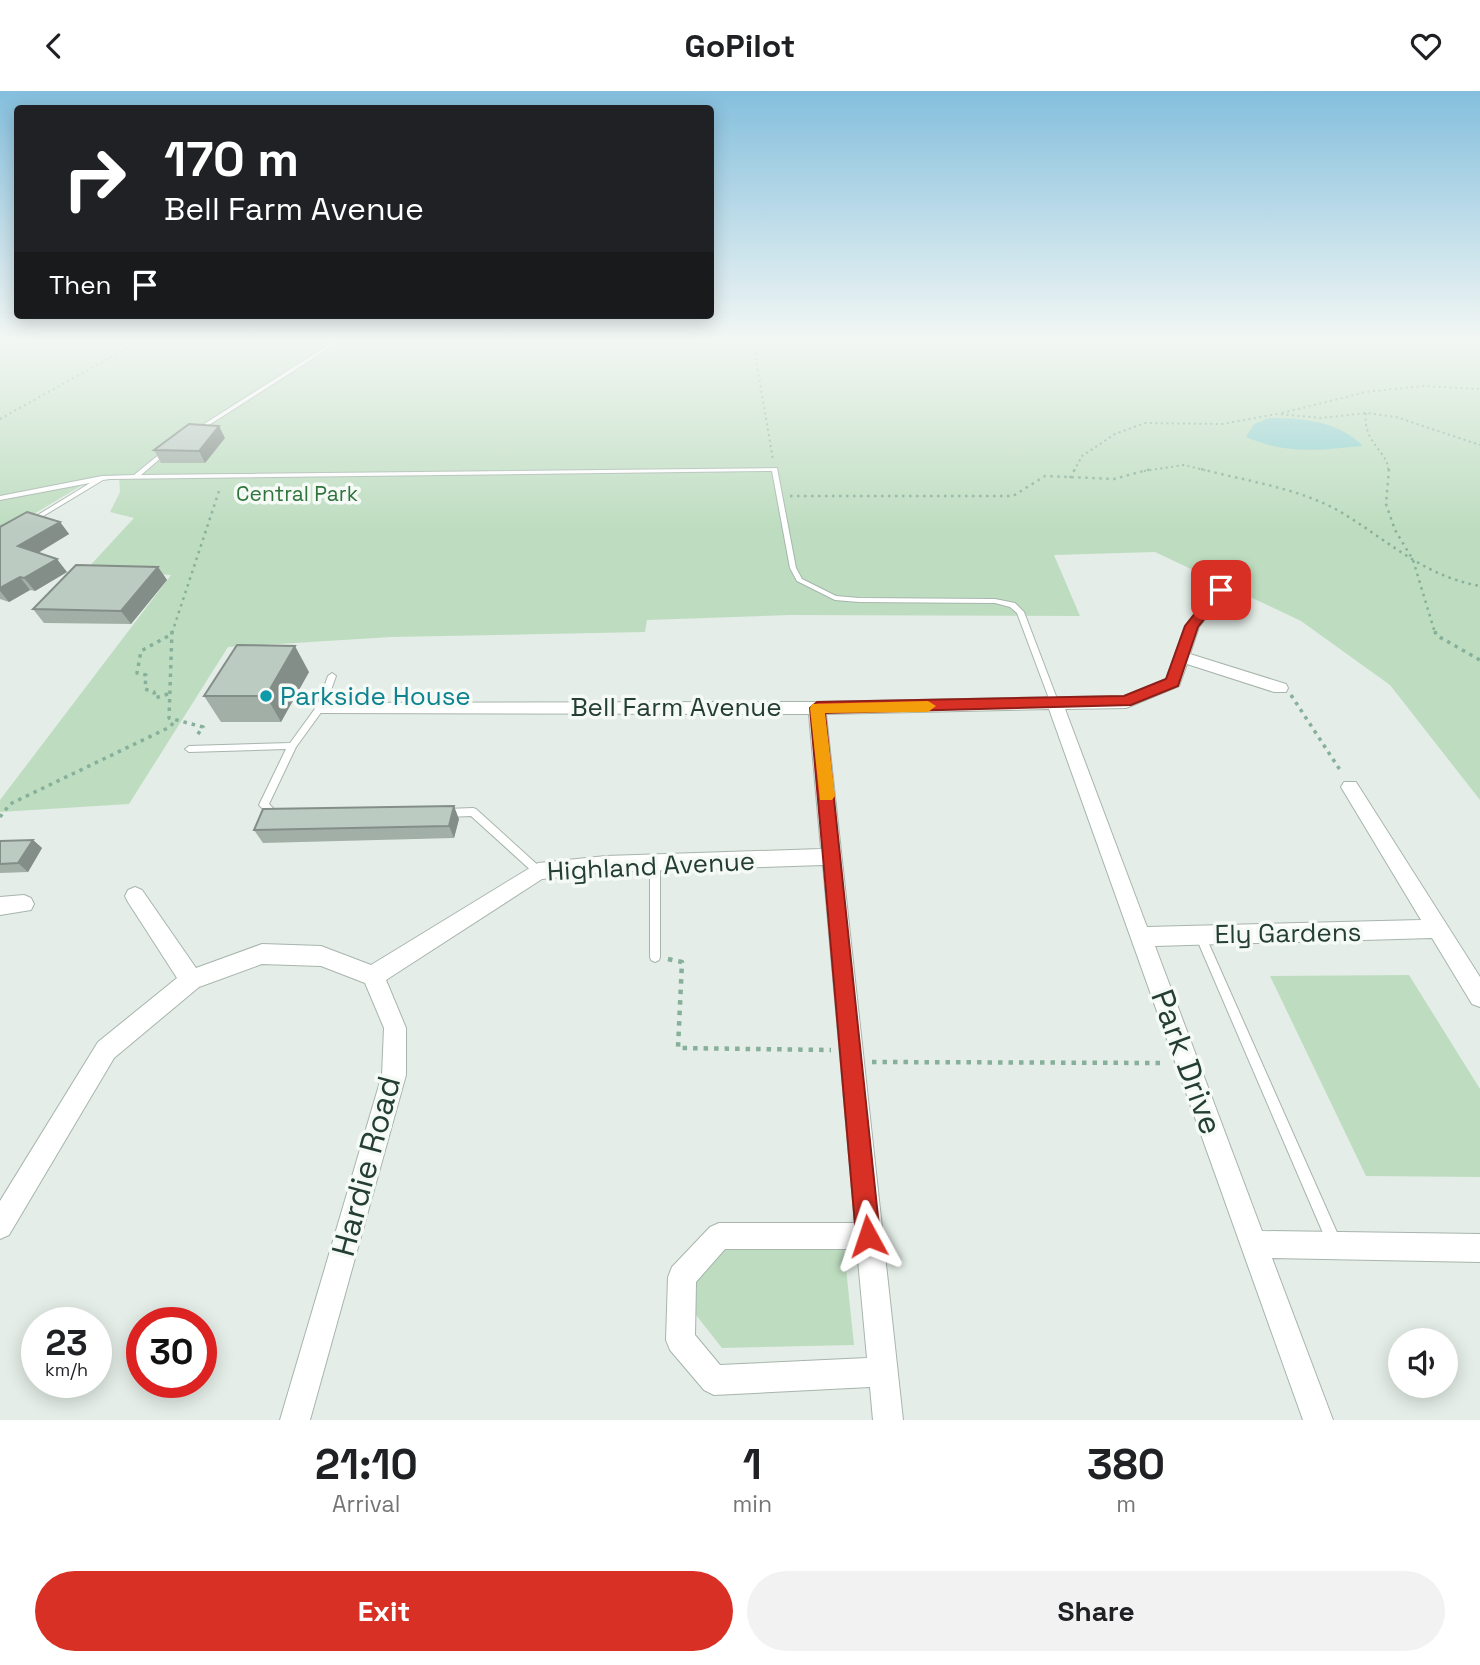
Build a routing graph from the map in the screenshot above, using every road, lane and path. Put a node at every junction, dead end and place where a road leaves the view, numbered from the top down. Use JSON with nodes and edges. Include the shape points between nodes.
{"nodes":[{"id":1,"x":27,"y":404,"type":"edge"},
{"id":2,"x":238,"y":404,"type":"edge"},
{"id":3,"x":764,"y":404,"type":"edge"},
{"id":4,"x":1317,"y":404,"type":"edge"},
{"id":5,"x":1366,"y":413,"type":"junction"},
{"id":6,"x":1277,"y":414,"type":"junction"},
{"id":7,"x":0,"y":419,"type":"edge"},
{"id":8,"x":187,"y":436,"type":"edge"},
{"id":9,"x":177,"y":443,"type":"edge"},
{"id":10,"x":1480,"y":445,"type":"edge"},
{"id":11,"x":775,"y":469,"type":"junction"},
{"id":12,"x":136,"y":476,"type":"junction"},
{"id":13,"x":103,"y":477,"type":"junction"},
{"id":14,"x":221,"y":477,"type":"junction"},
{"id":15,"x":1070,"y":478,"type":"junction"},
{"id":16,"x":780,"y":496,"type":"junction"},
{"id":17,"x":0,"y":498,"type":"edge"},
{"id":18,"x":21,"y":528,"type":"edge"},
{"id":19,"x":1413,"y":560,"type":"junction"},
{"id":20,"x":1480,"y":586,"type":"edge"},
{"id":21,"x":1221,"y":590,"type":"dead end"},
{"id":22,"x":172,"y":634,"type":"junction"},
{"id":23,"x":1183,"y":657,"type":"junction"},
{"id":24,"x":1480,"y":660,"type":"edge"},
{"id":25,"x":332,"y":676,"type":"dead end"},
{"id":26,"x":1280,"y":688,"type":"joint"},
{"id":27,"x":168,"y":694,"type":"junction"},
{"id":28,"x":1055,"y":704,"type":"junction"},
{"id":29,"x":321,"y":706,"type":"junction"},
{"id":30,"x":817,"y":708,"type":"junction"},
{"id":31,"x":176,"y":719,"type":"junction"},
{"id":32,"x":292,"y":746,"type":"junction"},
{"id":33,"x":189,"y":749,"type":"joint"},
{"id":34,"x":1350,"y":786,"type":"joint"},
{"id":35,"x":434,"y":813,"type":"edge"},
{"id":36,"x":288,"y":815,"type":"edge"},
{"id":37,"x":0,"y":817,"type":"edge"},
{"id":38,"x":833,"y":857,"type":"junction"},
{"id":39,"x":654,"y":864,"type":"junction"},
{"id":40,"x":538,"y":871,"type":"junction"},
{"id":41,"x":135,"y":896,"type":"dead end"},
{"id":42,"x":24,"y":904,"type":"dead end"},
{"id":43,"x":0,"y":906,"type":"edge"},
{"id":44,"x":1436,"y":929,"type":"junction"},
{"id":45,"x":1200,"y":935,"type":"junction"},
{"id":46,"x":1141,"y":937,"type":"junction"},
{"id":47,"x":656,"y":957,"type":"joint"},
{"id":48,"x":373,"y":976,"type":"junction"},
{"id":49,"x":191,"y":980,"type":"junction"},
{"id":50,"x":1480,"y":997,"type":"edge"},
{"id":51,"x":851,"y":1056,"type":"junction"},
{"id":52,"x":1187,"y":1063,"type":"junction"},
{"id":53,"x":0,"y":1226,"type":"edge"},
{"id":54,"x":868,"y":1236,"type":"junction"},
{"id":55,"x":1253,"y":1244,"type":"junction"},
{"id":56,"x":1336,"y":1246,"type":"junction"},
{"id":57,"x":1480,"y":1248,"type":"edge"},
{"id":58,"x":884,"y":1372,"type":"junction"},
{"id":59,"x":295,"y":1420,"type":"edge"},
{"id":60,"x":888,"y":1420,"type":"edge"},
{"id":61,"x":1318,"y":1420,"type":"edge"}],
"edges":[{"from":1,"to":7,"type":"path"},
{"from":2,"to":8,"type":"lane"},
{"from":3,"to":11,"type":"path"},
{"from":4,"to":6,"type":"path"},
{"from":5,"to":6,"type":"path","via":[[1321,418]]},
{"from":5,"to":10,"type":"path","via":[[1396,417]]},
{"from":5,"to":19,"type":"path","via":[[1363,425],[1368,438],[1389,464],[1386,504]]},
{"from":6,"to":15,"type":"path","via":[[1222,424],[1145,423],[1082,456]]},
{"from":9,"to":12,"type":"lane"},
{"from":11,"to":14,"type":"lane"},
{"from":11,"to":16,"type":"lane"},
{"from":12,"to":13,"type":"lane"},
{"from":12,"to":14,"type":"lane"},
{"from":13,"to":17,"type":"lane"},
{"from":13,"to":18,"type":"lane"},
{"from":14,"to":22,"type":"path"},
{"from":15,"to":16,"type":"path","via":[[1045,476],[1013,496]]},
{"from":15,"to":19,"type":"path","via":[[1114,479],[1184,465],[1291,492],[1336,510]]},
{"from":16,"to":28,"type":"lane","via":[[799,580],[835,598],[1012,605],[1023,616]]},
{"from":19,"to":20,"type":"path","via":[[1452,581]]},
{"from":19,"to":24,"type":"path","via":[[1436,635]]},
{"from":21,"to":23,"type":"street","name":"Bell Farm Avenue","via":[[1192,626]]},
{"from":22,"to":27,"type":"path"},
{"from":22,"to":27,"type":"path","via":[[141,651],[138,666],[138,673],[146,675],[145,689],[154,692],[155,698]]},
{"from":23,"to":26,"type":"street"},
{"from":23,"to":28,"type":"street","name":"Bell Farm Avenue","via":[[1173,682],[1126,702]]},
{"from":25,"to":29,"type":"lane"},
{"from":26,"to":34,"type":"path","via":[[1293,696]]},
{"from":27,"to":31,"type":"path","via":[[169,717]]},
{"from":28,"to":30,"type":"street","name":"Bell Farm Avenue"},
{"from":28,"to":46,"type":"street","name":"Park Drive"},
{"from":29,"to":30,"type":"street","name":"Bell Farm Avenue"},
{"from":29,"to":32,"type":"lane"},
{"from":30,"to":38,"type":"street"},
{"from":31,"to":33,"type":"path","via":[[203,727]]},
{"from":31,"to":37,"type":"path","via":[[170,727],[10,804]]},
{"from":32,"to":33,"type":"lane"},
{"from":32,"to":36,"type":"lane","via":[[264,805],[274,816]]},
{"from":34,"to":44,"type":"street"},
{"from":35,"to":40,"type":"lane","via":[[473,812]]},
{"from":38,"to":39,"type":"street","name":"Highland Avenue"},
{"from":38,"to":51,"type":"street"},
{"from":39,"to":40,"type":"street","name":"Highland Avenue"},
{"from":39,"to":47,"type":"lane"},
{"from":40,"to":48,"type":"street","name":"Highland Avenue"},
{"from":41,"to":49,"type":"street"},
{"from":42,"to":43,"type":"street"},
{"from":44,"to":45,"type":"street","name":"Ely Gardens"},
{"from":44,"to":50,"type":"street"},
{"from":45,"to":46,"type":"street","name":"Ely Gardens"},
{"from":45,"to":56,"type":"lane","name":"Park Drive"},
{"from":46,"to":52,"type":"street","name":"Park Drive"},
{"from":47,"to":51,"type":"path","via":[[682,962],[678,1048]]},
{"from":48,"to":49,"type":"street","via":[[321,956],[262,954]]},
{"from":48,"to":59,"type":"street","name":"Hardie Road","via":[[395,1028],[394,1075]]},
{"from":49,"to":53,"type":"street","via":[[106,1050]]},
{"from":51,"to":52,"type":"path"},
{"from":51,"to":54,"type":"street"},
{"from":52,"to":55,"type":"street","name":"Park Drive"},
{"from":54,"to":58,"type":"street"},
{"from":54,"to":58,"type":"street","via":[[719,1236],[682,1277],[680,1340],[714,1380]]},
{"from":55,"to":56,"type":"street"},
{"from":55,"to":61,"type":"street","name":"Park Drive"},
{"from":56,"to":57,"type":"street"},
{"from":58,"to":60,"type":"street"}]}
